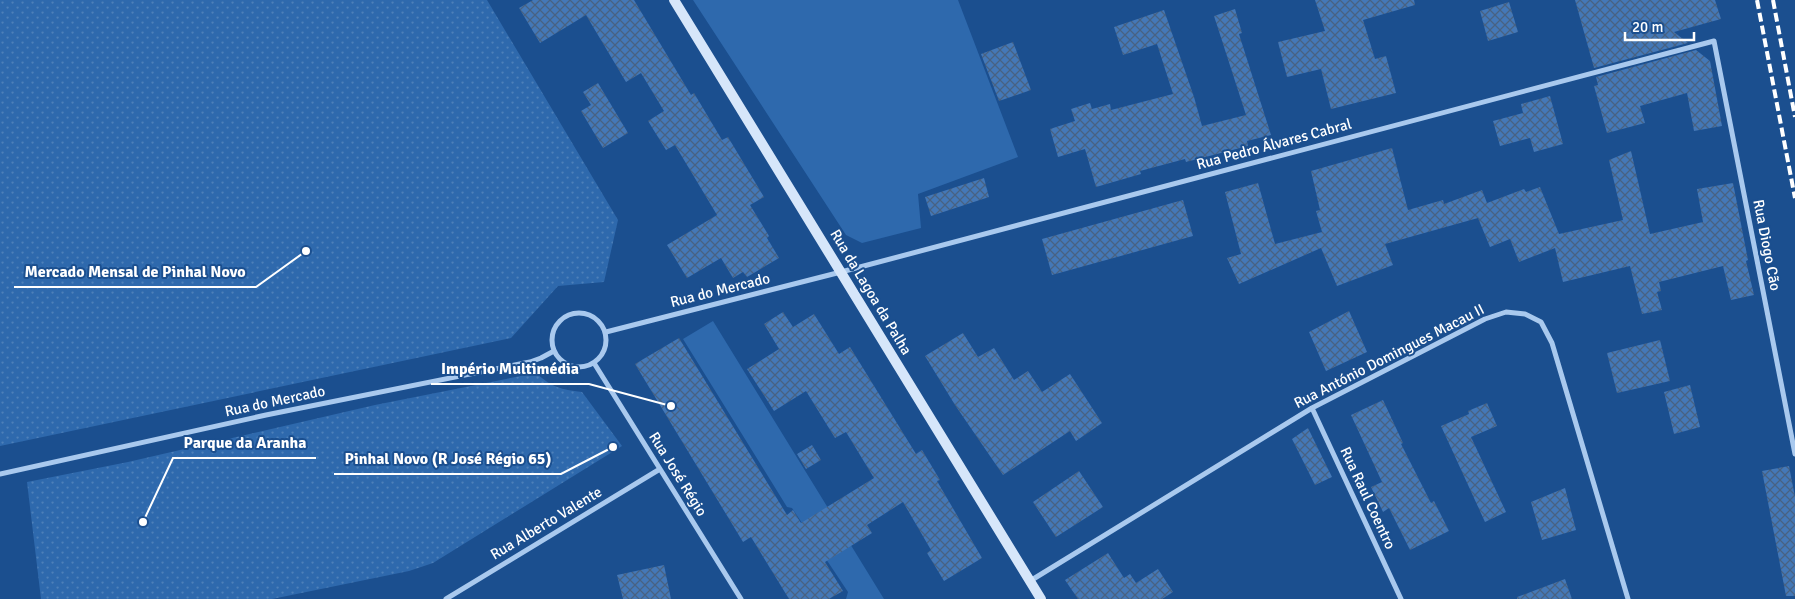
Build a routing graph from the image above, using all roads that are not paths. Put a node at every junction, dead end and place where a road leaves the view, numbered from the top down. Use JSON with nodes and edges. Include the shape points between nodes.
{"nodes":[{"id":1,"x":674,"y":0,"type":"edge"},
{"id":2,"x":1714,"y":41,"type":"joint"},
{"id":3,"x":841,"y":272,"type":"junction"},
{"id":4,"x":606,"y":332,"type":"junction"},
{"id":5,"x":554,"y":351,"type":"junction"},
{"id":6,"x":594,"y":363,"type":"junction"},
{"id":7,"x":1312,"y":408,"type":"junction"},
{"id":8,"x":1795,"y":454,"type":"edge"},
{"id":9,"x":660,"y":469,"type":"junction"},
{"id":10,"x":0,"y":474,"type":"edge"},
{"id":11,"x":1030,"y":581,"type":"junction"},
{"id":12,"x":446,"y":599,"type":"edge"},
{"id":13,"x":741,"y":599,"type":"edge"},
{"id":14,"x":1041,"y":599,"type":"edge"},
{"id":15,"x":1401,"y":599,"type":"edge"},
{"id":16,"x":1628,"y":599,"type":"edge"}],
"edges":[{"from":1,"to":3,"type":"street","name":"Rua da Lagoa da Palha"},
{"from":2,"to":3,"type":"street","name":"Rua Pedro Álvares Cabral"},
{"from":2,"to":8,"type":"street","name":"Rua Diogo Cão"},
{"from":3,"to":4,"type":"street","name":"Rua do Mercado"},
{"from":3,"to":11,"type":"street","name":"Rua da Lagoa da Palha"},
{"from":4,"to":5,"type":"street","via":[[596,317],[588,313],[570,314],[556,324],[552,333]]},
{"from":4,"to":6,"type":"street","via":[[605,350]]},
{"from":5,"to":6,"type":"street","via":[[567,364],[576,367]]},
{"from":5,"to":10,"type":"street","name":"Rua do Mercado","via":[[530,362],[266,415]]},
{"from":6,"to":9,"type":"street","name":"Rua José Régio"},
{"from":7,"to":11,"type":"street","name":"Rua António Domingues Macau II"},
{"from":7,"to":15,"type":"street","name":"Rua Raul Coentro"},
{"from":7,"to":16,"type":"street","name":"Rua António Domingues Macau II","via":[[1492,317],[1506,312],[1525,314],[1541,322],[1552,343]]},
{"from":9,"to":12,"type":"street","name":"Rua Alberto Valente"},
{"from":9,"to":13,"type":"street","name":"Rua José Régio"},
{"from":11,"to":14,"type":"street","name":"Rua da Lagoa da Palha"}]}
